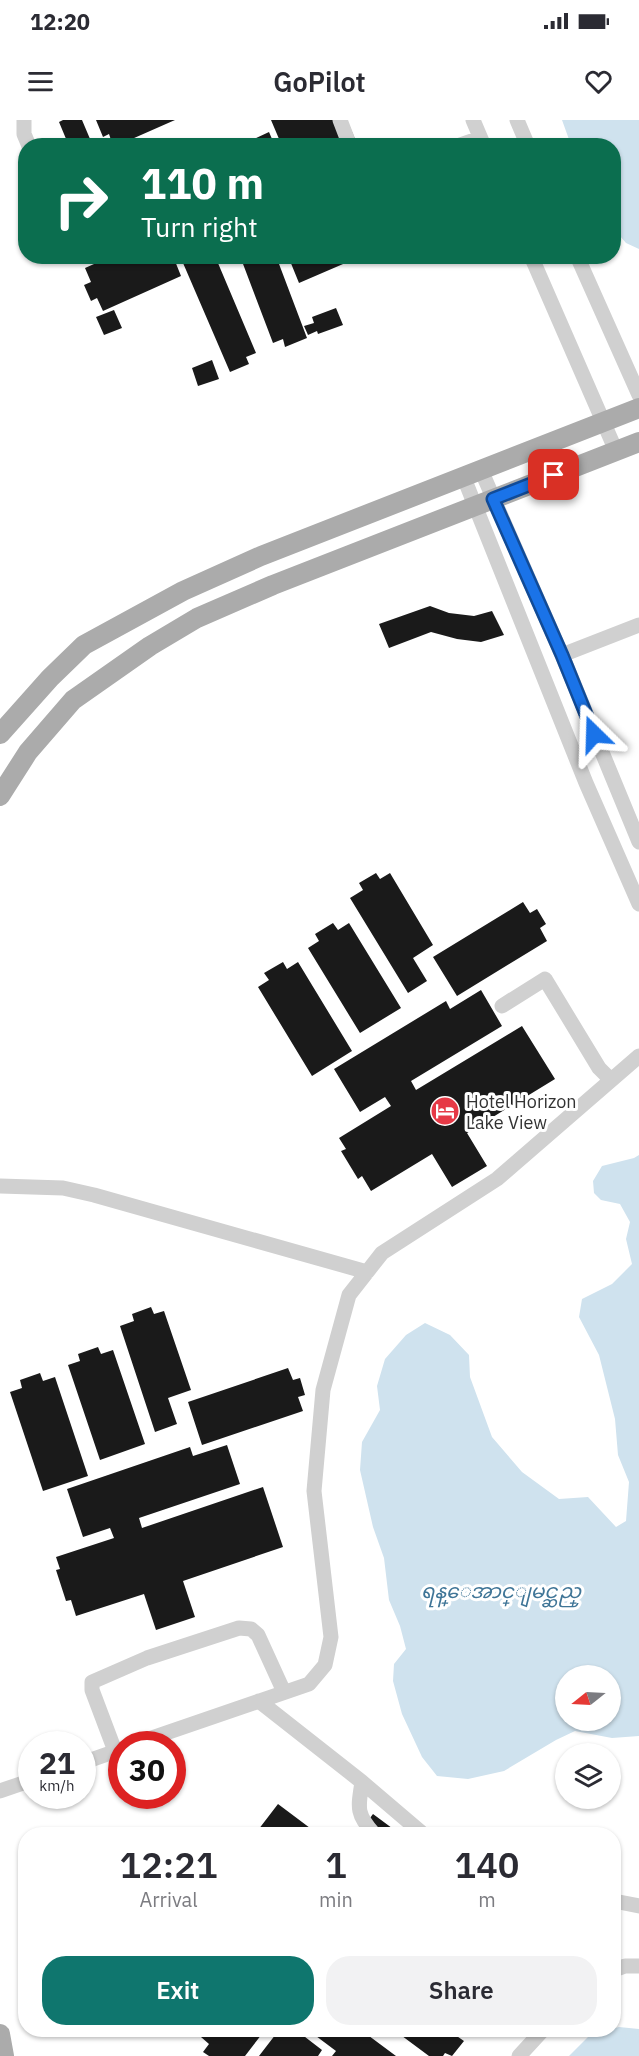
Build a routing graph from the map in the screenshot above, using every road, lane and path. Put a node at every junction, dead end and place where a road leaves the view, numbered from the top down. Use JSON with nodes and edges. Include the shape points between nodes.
{"nodes":[{"id":1,"x":24,"y":120,"type":"edge"},
{"id":2,"x":340,"y":120,"type":"edge"},
{"id":3,"x":473,"y":120,"type":"edge"},
{"id":4,"x":517,"y":120,"type":"edge"},
{"id":5,"x":26,"y":138,"type":"edge"},
{"id":6,"x":347,"y":138,"type":"edge"},
{"id":7,"x":480,"y":138,"type":"edge"},
{"id":8,"x":525,"y":138,"type":"edge"},
{"id":9,"x":534,"y":264,"type":"edge"},
{"id":10,"x":581,"y":264,"type":"edge"},
{"id":11,"x":639,"y":395,"type":"edge"},
{"id":12,"x":639,"y":408,"type":"edge"},
{"id":13,"x":603,"y":422,"type":"junction"},
{"id":14,"x":639,"y":442,"type":"edge"},
{"id":15,"x":616,"y":451,"type":"junction"},
{"id":16,"x":472,"y":474,"type":"junction"},
{"id":17,"x":484,"y":503,"type":"junction"},
{"id":18,"x":639,"y":625,"type":"edge"},
{"id":19,"x":562,"y":655,"type":"junction"},
{"id":20,"x":0,"y":734,"type":"edge"},
{"id":21,"x":610,"y":773,"type":"junction"},
{"id":22,"x":586,"y":783,"type":"junction"},
{"id":23,"x":0,"y":796,"type":"edge"},
{"id":24,"x":639,"y":842,"type":"edge"},
{"id":25,"x":639,"y":904,"type":"edge"},
{"id":26,"x":502,"y":1006,"type":"dead end"},
{"id":27,"x":639,"y":1056,"type":"edge"},
{"id":28,"x":611,"y":1080,"type":"junction"},
{"id":29,"x":0,"y":1186,"type":"edge"},
{"id":30,"x":367,"y":1272,"type":"junction"},
{"id":31,"x":284,"y":1692,"type":"junction"},
{"id":32,"x":259,"y":1701,"type":"junction"},
{"id":33,"x":110,"y":1731,"type":"edge"},
{"id":34,"x":172,"y":1731,"type":"edge"},
{"id":35,"x":362,"y":1782,"type":"junction"},
{"id":36,"x":18,"y":1785,"type":"edge"},
{"id":37,"x":0,"y":1791,"type":"edge"},
{"id":38,"x":368,"y":1827,"type":"edge"},
{"id":39,"x":415,"y":1827,"type":"edge"},
{"id":40,"x":621,"y":1902,"type":"edge"},
{"id":41,"x":639,"y":1906,"type":"edge"},
{"id":42,"x":639,"y":1966,"type":"edge"},
{"id":43,"x":621,"y":1967,"type":"edge"},
{"id":44,"x":0,"y":2034,"type":"edge"},
{"id":45,"x":537,"y":2037,"type":"edge"},
{"id":46,"x":4,"y":2056,"type":"edge"},
{"id":47,"x":519,"y":2056,"type":"edge"}],
"edges":[{"from":1,"to":5,"type":"street"},
{"from":2,"to":6,"type":"street"},
{"from":3,"to":7,"type":"street"},
{"from":4,"to":8,"type":"street"},
{"from":9,"to":13,"type":"street"},
{"from":10,"to":11,"type":"street"},
{"from":12,"to":13,"type":"main road"},
{"from":13,"to":15,"type":"street"},
{"from":13,"to":16,"type":"main road"},
{"from":14,"to":15,"type":"main road"},
{"from":15,"to":17,"type":"main road"},
{"from":16,"to":17,"type":"street"},
{"from":16,"to":20,"type":"main road","via":[[261,556],[125,622],[84,645]]},
{"from":17,"to":19,"type":"street"},
{"from":17,"to":22,"type":"street"},
{"from":17,"to":23,"type":"main road","via":[[273,585],[197,618],[150,646],[73,699],[28,752]]},
{"from":18,"to":19,"type":"street"},
{"from":19,"to":21,"type":"street"},
{"from":21,"to":22,"type":"street"},
{"from":21,"to":24,"type":"street"},
{"from":22,"to":25,"type":"street"},
{"from":26,"to":28,"type":"street","via":[[545,979],[599,1068]]},
{"from":27,"to":28,"type":"street"},
{"from":28,"to":30,"type":"street","via":[[497,1179],[382,1253]]},
{"from":29,"to":30,"type":"street","via":[[63,1188],[94,1195]]},
{"from":30,"to":31,"type":"street","via":[[349,1295],[323,1390],[314,1491],[331,1637],[325,1665],[309,1684]]},
{"from":31,"to":32,"type":"street"},
{"from":31,"to":33,"type":"street","via":[[258,1635],[251,1629],[239,1629],[147,1658],[92,1682]]},
{"from":32,"to":34,"type":"street"},
{"from":32,"to":35,"type":"street"},
{"from":35,"to":38,"type":"street","via":[[358,1808]]},
{"from":35,"to":39,"type":"street"},
{"from":36,"to":37,"type":"street"},
{"from":40,"to":41,"type":"street"},
{"from":42,"to":43,"type":"street"},
{"from":44,"to":46,"type":"main road"},
{"from":45,"to":47,"type":"street"}]}
